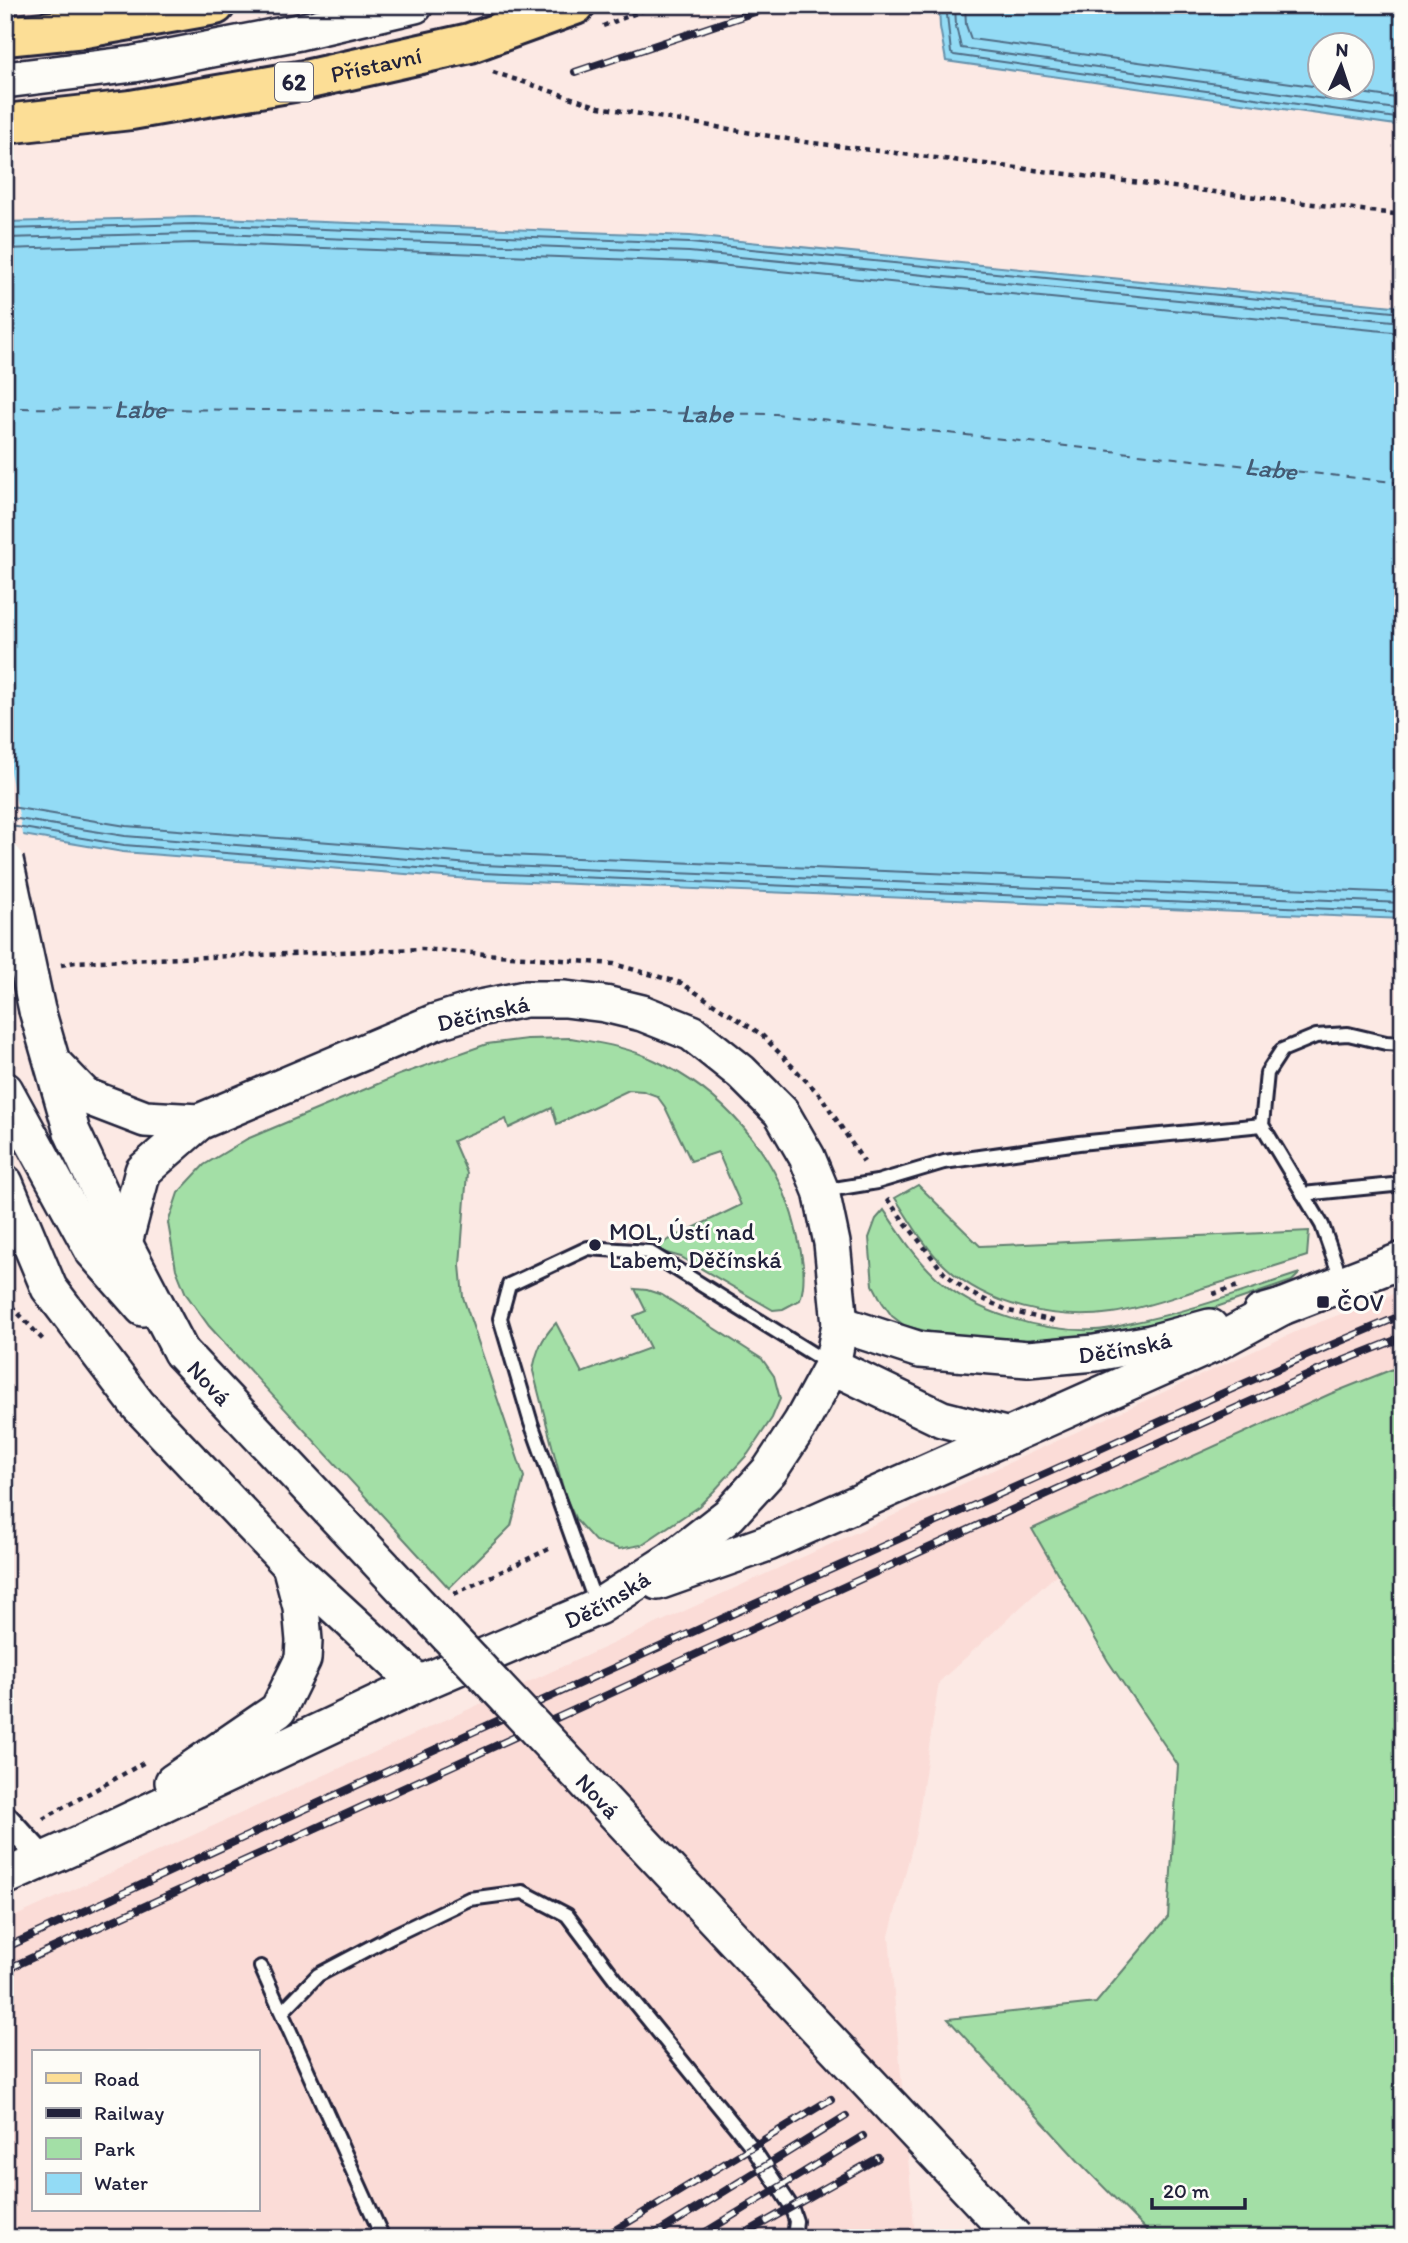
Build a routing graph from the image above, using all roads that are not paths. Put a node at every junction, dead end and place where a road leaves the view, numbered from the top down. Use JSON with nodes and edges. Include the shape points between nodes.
{"nodes":[{"id":1,"x":215,"y":5,"type":"edge"},
{"id":2,"x":415,"y":5,"type":"edge"},
{"id":3,"x":575,"y":5,"type":"edge"},
{"id":4,"x":5,"y":36,"type":"edge"},
{"id":5,"x":5,"y":80,"type":"edge"},
{"id":6,"x":5,"y":124,"type":"edge"},
{"id":7,"x":5,"y":860,"type":"edge"},
{"id":8,"x":1403,"y":1044,"type":"edge"},
{"id":9,"x":52,"y":1063,"type":"junction"},
{"id":10,"x":5,"y":1090,"type":"edge"},
{"id":11,"x":199,"y":1122,"type":"junction"},
{"id":12,"x":1262,"y":1125,"type":"junction"},
{"id":13,"x":5,"y":1183,"type":"edge"},
{"id":14,"x":1403,"y":1184,"type":"edge"},
{"id":15,"x":821,"y":1191,"type":"junction"},
{"id":16,"x":1303,"y":1194,"type":"junction"},
{"id":17,"x":124,"y":1243,"type":"junction"},
{"id":18,"x":1403,"y":1260,"type":"edge"},
{"id":19,"x":1342,"y":1283,"type":"junction"},
{"id":20,"x":1282,"y":1307,"type":"junction"},
{"id":21,"x":840,"y":1324,"type":"junction"},
{"id":22,"x":181,"y":1352,"type":"junction"},
{"id":23,"x":832,"y":1366,"type":"junction"},
{"id":24,"x":1009,"y":1436,"type":"junction"},
{"id":25,"x":289,"y":1565,"type":"junction"},
{"id":26,"x":607,"y":1602,"type":"junction"},
{"id":27,"x":419,"y":1684,"type":"junction"},
{"id":28,"x":12,"y":1825,"type":"edge"},
{"id":29,"x":84,"y":1842,"type":"junction"},
{"id":30,"x":43,"y":1859,"type":"junction"},
{"id":31,"x":5,"y":1877,"type":"edge"},
{"id":32,"x":261,"y":1967,"type":"dead end"},
{"id":33,"x":282,"y":2012,"type":"junction"},
{"id":34,"x":383,"y":2238,"type":"edge"},
{"id":35,"x":794,"y":2238,"type":"edge"},
{"id":36,"x":1016,"y":2238,"type":"edge"}],
"edges":[{"from":1,"to":4,"type":"main road","via":[[85,28]]},
{"from":2,"to":5,"type":"street","name":"Přístavní","via":[[134,64]]},
{"from":3,"to":6,"type":"main road","name":"Přístavní","number":"62","via":[[470,43],[305,80],[131,110]]},
{"from":7,"to":9,"type":"street","name":"Nová","bridge":true},
{"from":8,"to":12,"type":"lane","via":[[1348,1034],[1316,1036],[1282,1051],[1266,1073]]},
{"from":9,"to":11,"type":"street","name":"Děčínská","via":[[85,1096],[145,1119]]},
{"from":9,"to":17,"type":"street","name":"Nová","via":[[72,1132]]},
{"from":10,"to":22,"type":"street","name":"Nová","via":[[93,1251]]},
{"from":11,"to":15,"type":"street","name":"Děčínská","via":[[435,1022],[525,999],[565,999],[642,1013],[692,1032],[781,1112]]},
{"from":11,"to":17,"type":"street","name":"Děčínská","via":[[143,1171]]},
{"from":12,"to":15,"type":"lane","via":[[944,1162],[877,1182]]},
{"from":12,"to":16,"type":"lane"},
{"from":13,"to":25,"type":"street","name":"Děčínská","via":[[49,1288],[138,1405]]},
{"from":14,"to":16,"type":"lane"},
{"from":15,"to":21,"type":"street","name":"Děčínská","via":[[832,1242]]},
{"from":16,"to":19,"type":"lane","via":[[1322,1226]]},
{"from":17,"to":22,"type":"street","name":"Nová"},
{"from":18,"to":19,"type":"street","name":"Děčínská"},
{"from":19,"to":20,"type":"street","name":"Děčínská"},
{"from":20,"to":21,"type":"street","name":"Děčínská","via":[[1151,1343],[1028,1359],[920,1350]]},
{"from":20,"to":24,"type":"street","via":[[1212,1345]]},
{"from":21,"to":23,"type":"street","name":"Děčínská"},
{"from":22,"to":36,"type":"street","name":"Nová","bridge":true},
{"from":23,"to":24,"type":"street","via":[[942,1419]]},
{"from":23,"to":26,"type":"street","name":"Děčínská","via":[[770,1470],[729,1515]]},
{"from":23,"to":26,"type":"lane","via":[[649,1252],[587,1248],[509,1285],[500,1318],[531,1423],[572,1538]]},
{"from":24,"to":26,"type":"street","via":[[768,1543]]},
{"from":25,"to":27,"type":"street","name":"Děčínská"},
{"from":25,"to":29,"type":"street","name":"Děčínská","via":[[301,1607],[303,1659],[278,1710]]},
{"from":26,"to":27,"type":"street","name":"Děčínská"},
{"from":27,"to":29,"type":"street","name":"Děčínská"},
{"from":28,"to":30,"type":"street"},
{"from":29,"to":30,"type":"street","name":"Děčínská"},
{"from":30,"to":31,"type":"street","name":"Děčínská"},
{"from":32,"to":33,"type":"lane"},
{"from":33,"to":34,"type":"lane"},
{"from":33,"to":35,"type":"lane","via":[[318,1976],[392,1936],[469,1899],[523,1892],[567,1915],[752,2147],[791,2206],[796,2221]]}]}
